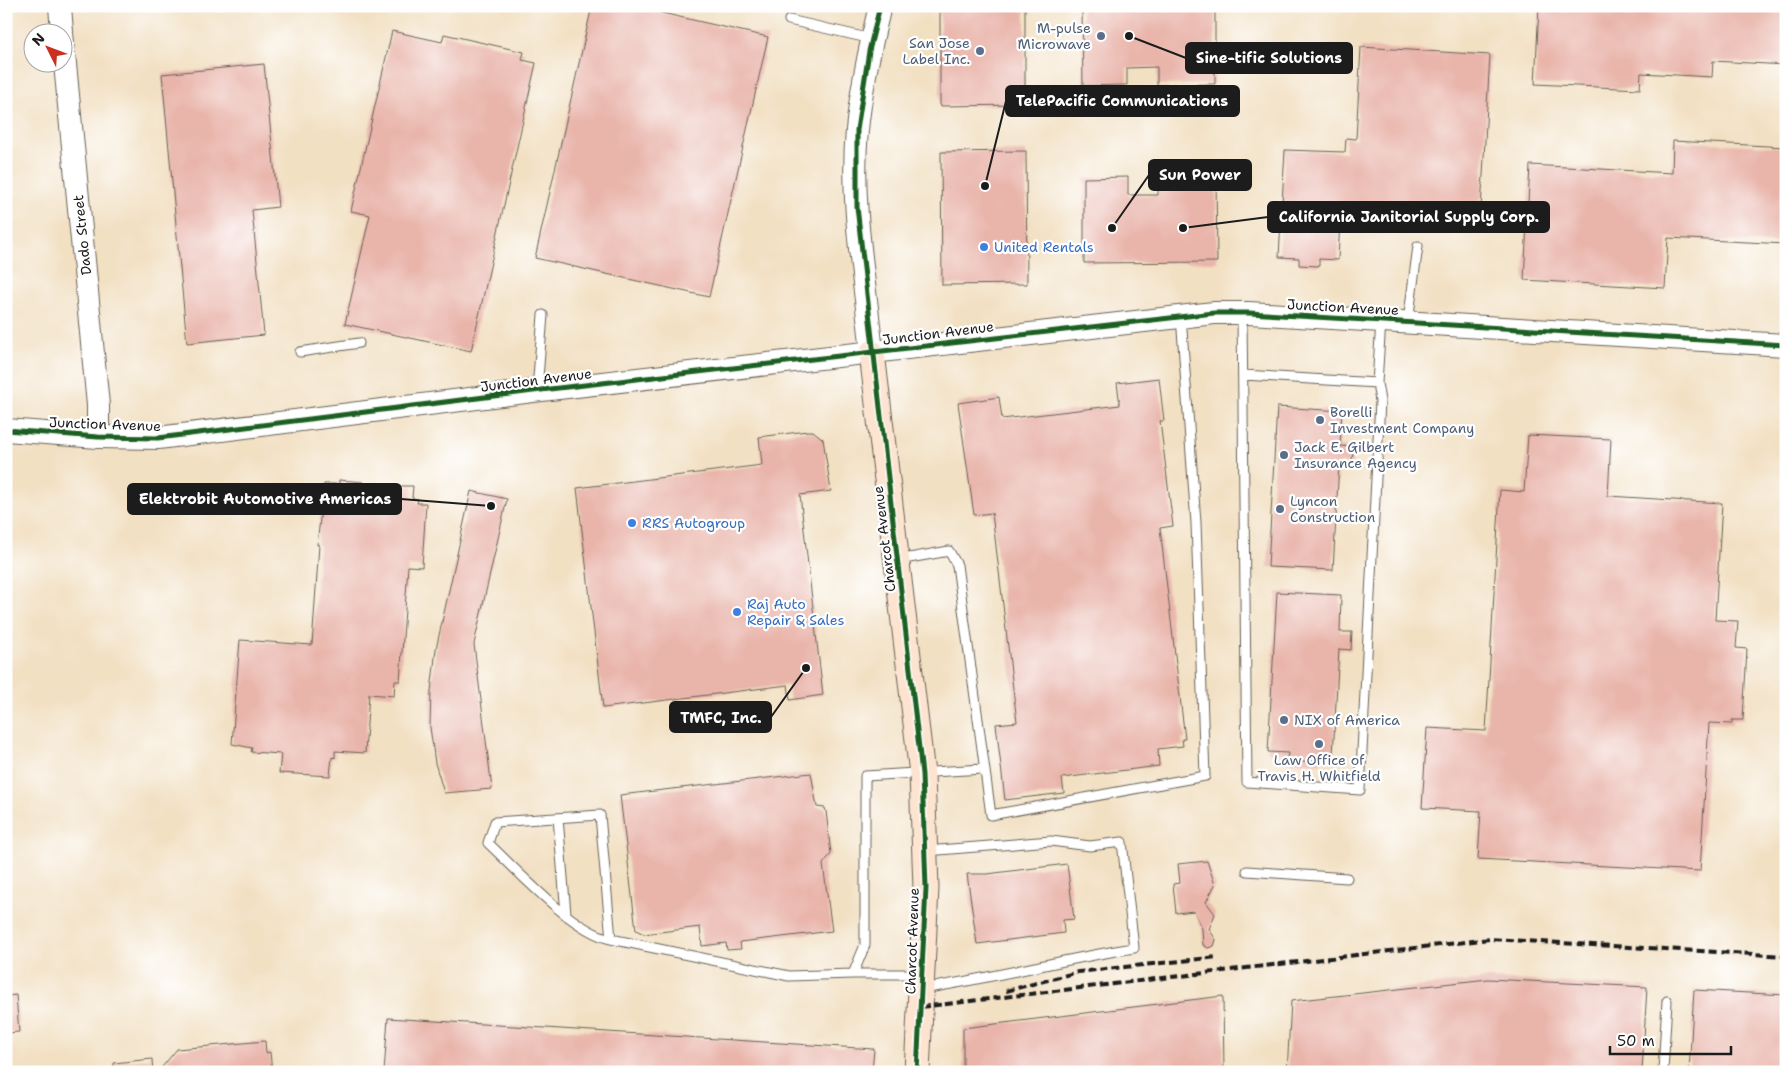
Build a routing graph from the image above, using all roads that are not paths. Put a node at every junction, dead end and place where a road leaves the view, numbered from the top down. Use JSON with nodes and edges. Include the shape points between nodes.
{"nodes":[{"id":1,"x":60,"y":6,"type":"edge"},
{"id":2,"x":880,"y":6,"type":"edge"},
{"id":3,"x":788,"y":20,"type":"dead end"},
{"id":4,"x":61,"y":22,"type":"edge"},
{"id":5,"x":872,"y":40,"type":"junction"},
{"id":6,"x":66,"y":72,"type":"edge"},
{"id":7,"x":1418,"y":246,"type":"dead end"},
{"id":8,"x":1242,"y":313,"type":"junction"},
{"id":9,"x":543,"y":315,"type":"dead end"},
{"id":10,"x":1181,"y":316,"type":"junction"},
{"id":11,"x":1381,"y":321,"type":"junction"},
{"id":12,"x":1408,"y":322,"type":"junction"},
{"id":13,"x":359,"y":343,"type":"dead end"},
{"id":14,"x":1786,"y":344,"type":"edge"},
{"id":15,"x":300,"y":352,"type":"dead end"},
{"id":16,"x":872,"y":353,"type":"junction"},
{"id":17,"x":1243,"y":375,"type":"junction"},
{"id":18,"x":1377,"y":383,"type":"junction"},
{"id":19,"x":536,"y":391,"type":"junction"},
{"id":20,"x":6,"y":430,"type":"edge"},
{"id":21,"x":98,"y":437,"type":"junction"},
{"id":22,"x":898,"y":560,"type":"junction"},
{"id":23,"x":983,"y":769,"type":"junction"},
{"id":24,"x":922,"y":774,"type":"junction"},
{"id":25,"x":558,"y":818,"type":"junction"},
{"id":26,"x":926,"y":851,"type":"junction"},
{"id":27,"x":1247,"y":871,"type":"dead end"},
{"id":28,"x":1347,"y":878,"type":"dead end"},
{"id":29,"x":566,"y":914,"type":"junction"},
{"id":30,"x":611,"y":939,"type":"junction"},
{"id":31,"x":853,"y":974,"type":"junction"},
{"id":32,"x":922,"y":982,"type":"junction"},
{"id":33,"x":1667,"y":1001,"type":"dead end"},
{"id":34,"x":917,"y":1072,"type":"edge"},
{"id":35,"x":1663,"y":1072,"type":"edge"}],
"edges":[{"from":1,"to":4,"type":"street","name":"Dado Street"},
{"from":2,"to":5,"type":"street","name":"Charcot Avenue"},
{"from":3,"to":5,"type":"lane"},
{"from":5,"to":16,"type":"street","name":"Charcot Avenue","via":[[857,130],[857,207]]},
{"from":6,"to":21,"type":"street","name":"Dado Street","via":[[98,405]]},
{"from":7,"to":12,"type":"lane"},
{"from":8,"to":10,"type":"street","name":"Junction Avenue"},
{"from":8,"to":11,"type":"street","name":"Junction Avenue"},
{"from":8,"to":17,"type":"lane"},
{"from":9,"to":19,"type":"lane"},
{"from":10,"to":16,"type":"street","name":"Junction Avenue"},
{"from":10,"to":23,"type":"lane","via":[[1196,523],[1206,776],[990,815]]},
{"from":11,"to":12,"type":"street","name":"Junction Avenue"},
{"from":11,"to":18,"type":"lane"},
{"from":12,"to":14,"type":"street","name":"Junction Avenue"},
{"from":13,"to":15,"type":"lane"},
{"from":16,"to":19,"type":"street","name":"Junction Avenue"},
{"from":16,"to":22,"type":"main road","name":"Charcot Avenue"},
{"from":17,"to":18,"type":"lane"},
{"from":17,"to":18,"type":"lane","via":[[1247,782],[1360,790],[1380,401]]},
{"from":19,"to":21,"type":"street","name":"Junction Avenue","via":[[158,438]]},
{"from":20,"to":21,"type":"street","name":"Junction Avenue"},
{"from":22,"to":23,"type":"lane","via":[[949,551],[957,565]]},
{"from":22,"to":24,"type":"main road","name":"Charcot Avenue"},
{"from":23,"to":24,"type":"lane"},
{"from":24,"to":26,"type":"main road","name":"Charcot Avenue"},
{"from":24,"to":31,"type":"lane","via":[[865,776],[865,945]]},
{"from":25,"to":29,"type":"lane"},
{"from":25,"to":29,"type":"lane","via":[[496,822],[488,843]]},
{"from":25,"to":30,"type":"lane","via":[[600,815]]},
{"from":26,"to":32,"type":"main road","name":"Charcot Avenue"},
{"from":26,"to":32,"type":"lane","via":[[1051,841],[1090,846],[1122,842],[1134,948],[1075,957],[971,982]]},
{"from":27,"to":28,"type":"lane"},
{"from":29,"to":30,"type":"lane","via":[[600,937]]},
{"from":30,"to":31,"type":"lane","via":[[789,976]]},
{"from":31,"to":32,"type":"lane"},
{"from":32,"to":34,"type":"main road","name":"Charcot Avenue"},
{"from":33,"to":35,"type":"lane"}]}
